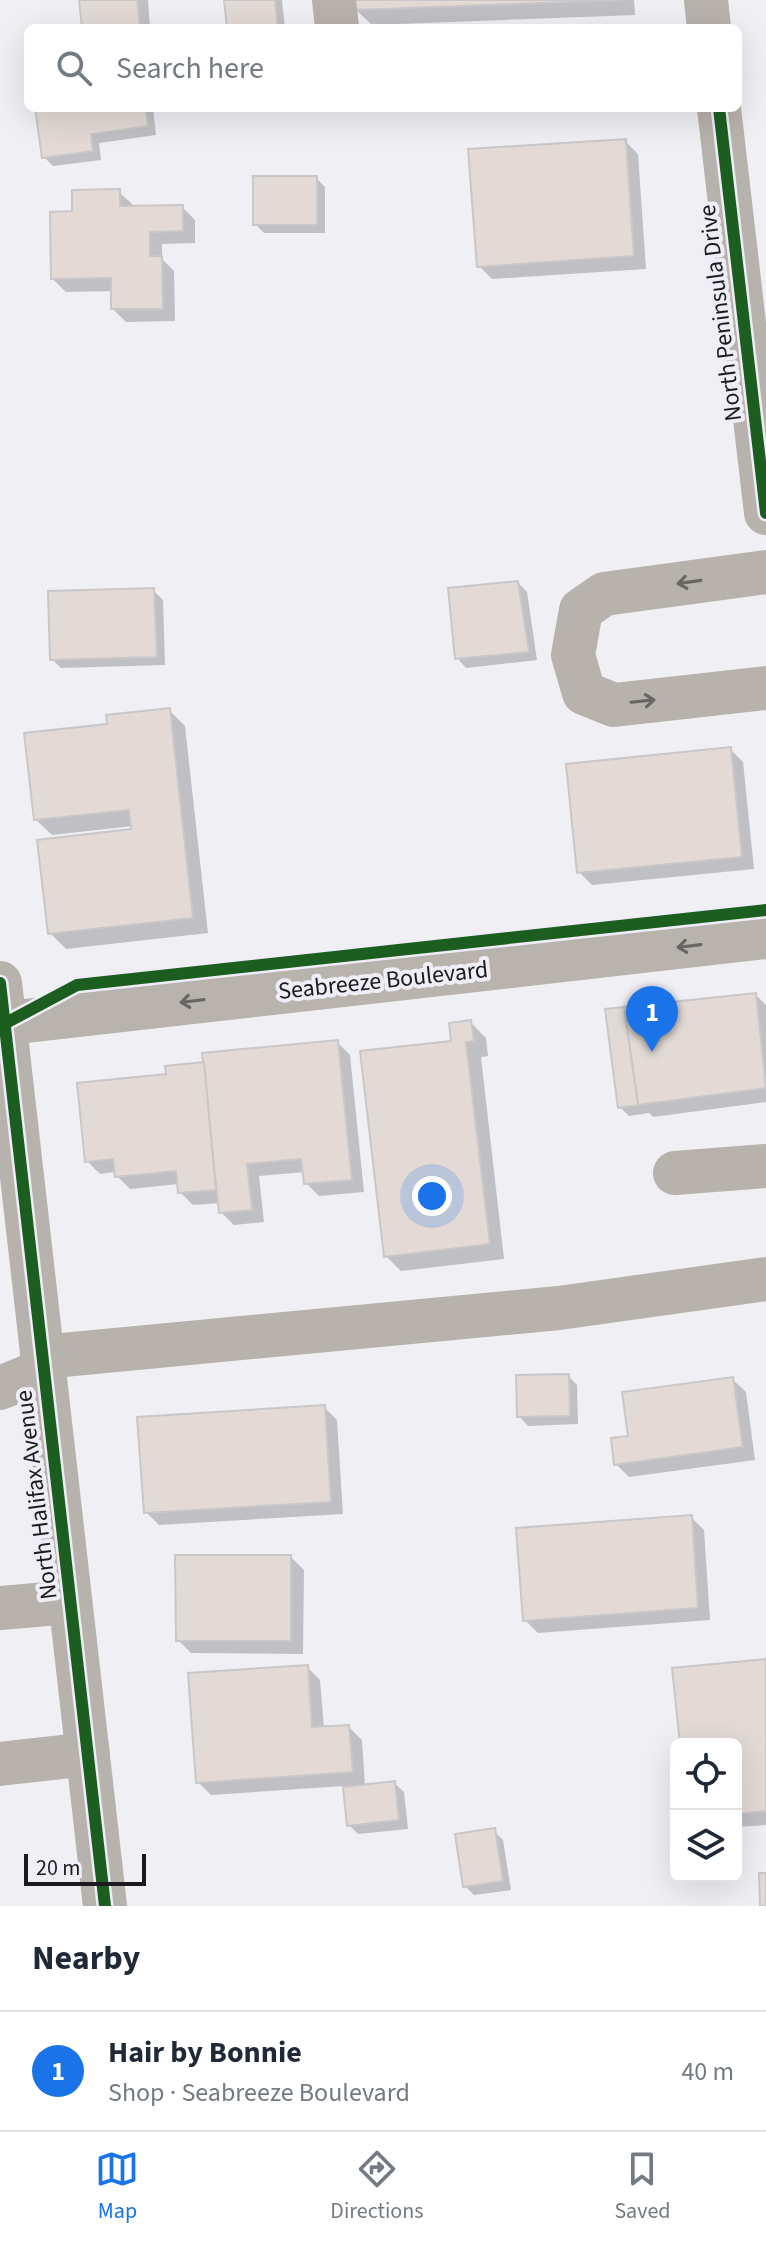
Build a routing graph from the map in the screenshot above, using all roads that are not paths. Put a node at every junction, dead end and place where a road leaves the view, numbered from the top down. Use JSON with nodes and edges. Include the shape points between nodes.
{"nodes":[{"id":1,"x":334,"y":0,"type":"edge"},
{"id":2,"x":706,"y":0,"type":"edge"},
{"id":3,"x":337,"y":24,"type":"edge"},
{"id":4,"x":709,"y":24,"type":"edge"},
{"id":5,"x":720,"y":112,"type":"edge"},
{"id":6,"x":756,"y":340,"type":"edge"},
{"id":7,"x":760,"y":408,"type":"edge"},
{"id":8,"x":766,"y":513,"type":"edge"},
{"id":9,"x":766,"y":572,"type":"edge"},
{"id":10,"x":766,"y":688,"type":"edge"},
{"id":11,"x":766,"y":937,"type":"edge"},
{"id":12,"x":1,"y":1010,"type":"edge"},
{"id":13,"x":10,"y":1159,"type":"edge"},
{"id":14,"x":766,"y":1166,"type":"edge"},
{"id":15,"x":675,"y":1173,"type":"dead end"},
{"id":16,"x":766,"y":1279,"type":"edge"},
{"id":17,"x":43,"y":1364,"type":"junction"},
{"id":18,"x":0,"y":1388,"type":"edge"},
{"id":19,"x":70,"y":1602,"type":"junction"},
{"id":20,"x":0,"y":1608,"type":"edge"},
{"id":21,"x":88,"y":1754,"type":"junction"},
{"id":22,"x":0,"y":1764,"type":"edge"},
{"id":23,"x":105,"y":1906,"type":"edge"}],
"edges":[{"from":1,"to":3,"type":"street"},
{"from":2,"to":4,"type":"street"},
{"from":5,"to":6,"type":"street","name":"North Peninsula Drive"},
{"from":6,"to":7,"type":"street","name":"North Peninsula Drive"},
{"from":7,"to":8,"type":"street","name":"North Peninsula Drive"},
{"from":9,"to":10,"type":"street","one_way":true,"via":[[604,594],[581,610],[573,655],[584,693],[614,705]]},
{"from":11,"to":12,"type":"main road","name":"Seabreeze Boulevard","one_way":true},
{"from":12,"to":13,"type":"street","name":"North Halifax Avenue"},
{"from":13,"to":17,"type":"street","name":"North Halifax Avenue"},
{"from":14,"to":15,"type":"street"},
{"from":16,"to":17,"type":"street","via":[[559,1308]]},
{"from":17,"to":18,"type":"street"},
{"from":17,"to":19,"type":"street","name":"North Halifax Avenue"},
{"from":19,"to":20,"type":"street"},
{"from":19,"to":21,"type":"street","name":"North Halifax Avenue"},
{"from":21,"to":22,"type":"street"},
{"from":21,"to":23,"type":"street","name":"North Halifax Avenue"}]}
